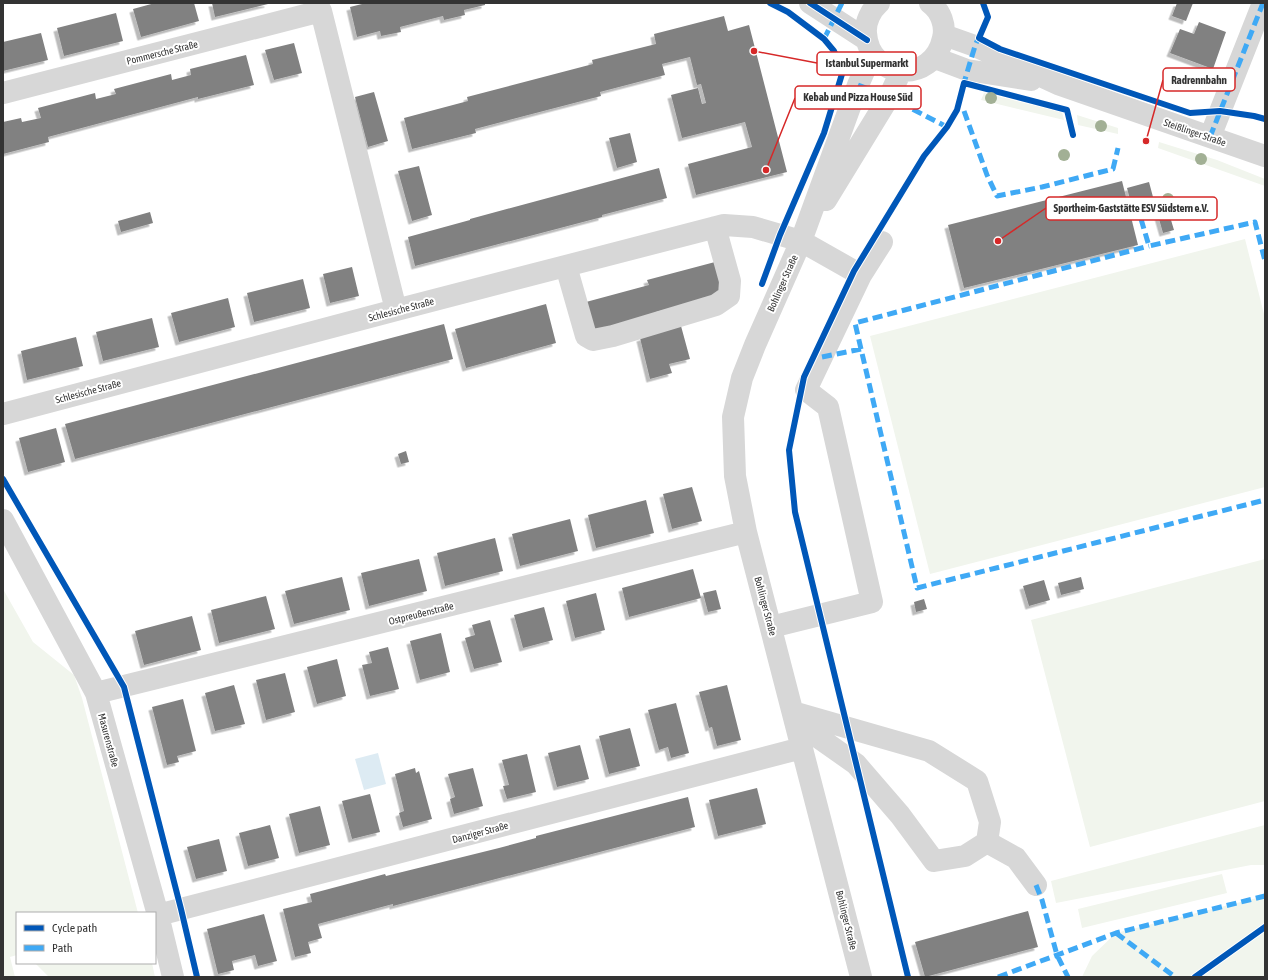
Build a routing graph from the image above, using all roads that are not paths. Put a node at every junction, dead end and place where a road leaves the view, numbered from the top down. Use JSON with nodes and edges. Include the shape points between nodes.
{"nodes":[{"id":1,"x":810,"y":3,"type":"edge"},
{"id":2,"x":1263,"y":3,"type":"edge"},
{"id":3,"x":872,"y":4,"type":"edge"},
{"id":4,"x":932,"y":4,"type":"edge"},
{"id":5,"x":323,"y":7,"type":"edge"},
{"id":6,"x":944,"y":35,"type":"junction"},
{"id":7,"x":869,"y":46,"type":"junction"},
{"id":8,"x":935,"y":58,"type":"junction"},
{"id":9,"x":901,"y":72,"type":"junction"},
{"id":10,"x":1058,"y":84,"type":"junction"},
{"id":11,"x":3,"y":93,"type":"edge"},
{"id":12,"x":1210,"y":137,"type":"junction"},
{"id":13,"x":1265,"y":156,"type":"edge"},
{"id":14,"x":715,"y":227,"type":"junction"},
{"id":15,"x":801,"y":241,"type":"junction"},
{"id":16,"x":882,"y":242,"type":"dead end"},
{"id":17,"x":566,"y":266,"type":"junction"},
{"id":18,"x":861,"y":275,"type":"junction"},
{"id":19,"x":396,"y":310,"type":"junction"},
{"id":20,"x":3,"y":414,"type":"edge"},
{"id":21,"x":3,"y":520,"type":"edge"},
{"id":22,"x":746,"y":532,"type":"junction"},
{"id":23,"x":771,"y":627,"type":"junction"},
{"id":24,"x":96,"y":693,"type":"junction"},
{"id":25,"x":794,"y":716,"type":"junction"},
{"id":26,"x":802,"y":748,"type":"junction"},
{"id":27,"x":987,"y":842,"type":"junction"},
{"id":28,"x":1036,"y":885,"type":"dead end"},
{"id":29,"x":158,"y":915,"type":"junction"},
{"id":30,"x":173,"y":977,"type":"edge"},
{"id":31,"x":861,"y":977,"type":"edge"}],
"edges":[{"from":1,"to":7,"type":"street"},
{"from":2,"to":12,"type":"street"},
{"from":3,"to":7,"type":"street","via":[[866,29]]},
{"from":4,"to":6,"type":"street","via":[[942,18]]},
{"from":5,"to":11,"type":"street","name":"Pommersche Straße"},
{"from":5,"to":19,"type":"street","name":"Pommersche Straße"},
{"from":6,"to":8,"type":"street"},
{"from":6,"to":10,"type":"street","name":"Steißlinger Straße","via":[[975,46]]},
{"from":7,"to":9,"type":"street","via":[[884,66]]},
{"from":7,"to":15,"type":"street","name":"Bohlinger Straße","via":[[858,85]]},
{"from":8,"to":9,"type":"street","via":[[920,69]]},
{"from":8,"to":10,"type":"street","name":"Steißlinger Straße","via":[[967,70]]},
{"from":9,"to":15,"type":"street","name":"Bohlinger Straße","via":[[889,97]]},
{"from":10,"to":12,"type":"street","name":"Steißlinger Straße"},
{"from":12,"to":13,"type":"street","name":"Steißlinger Straße"},
{"from":14,"to":15,"type":"street","name":"Schlesische Straße","via":[[753,227]]},
{"from":14,"to":17,"type":"street","name":"Schlesische Straße"},
{"from":14,"to":17,"type":"street","via":[[730,281],[729,296],[716,305],[613,336],[593,340],[586,336]]},
{"from":15,"to":18,"type":"street","name":"Schlesische Straße"},
{"from":15,"to":22,"type":"street","name":"Bohlinger Straße","via":[[742,378],[733,416],[735,476]]},
{"from":16,"to":18,"type":"street"},
{"from":17,"to":19,"type":"street","name":"Schlesische Straße"},
{"from":18,"to":23,"type":"street","via":[[806,390],[828,407],[872,602]]},
{"from":19,"to":20,"type":"street","name":"Schlesische Straße"},
{"from":21,"to":24,"type":"street","name":"Masurenstraße"},
{"from":22,"to":23,"type":"street","name":"Bohlinger Straße"},
{"from":22,"to":24,"type":"street","name":"Ostpreußenstraße"},
{"from":23,"to":25,"type":"street","name":"Bohlinger Straße"},
{"from":24,"to":29,"type":"street","name":"Masurenstraße"},
{"from":25,"to":26,"type":"street","name":"Bohlinger Straße"},
{"from":25,"to":27,"type":"street","via":[[929,751],[977,781],[990,822]]},
{"from":25,"to":27,"type":"street","via":[[856,764],[900,815],[934,861],[964,856]]},
{"from":26,"to":29,"type":"street","name":"Danziger Straße"},
{"from":26,"to":31,"type":"street","name":"Bohlinger Straße"},
{"from":27,"to":28,"type":"street","via":[[1016,858]]},
{"from":29,"to":30,"type":"street","name":"Masurenstraße"}]}
